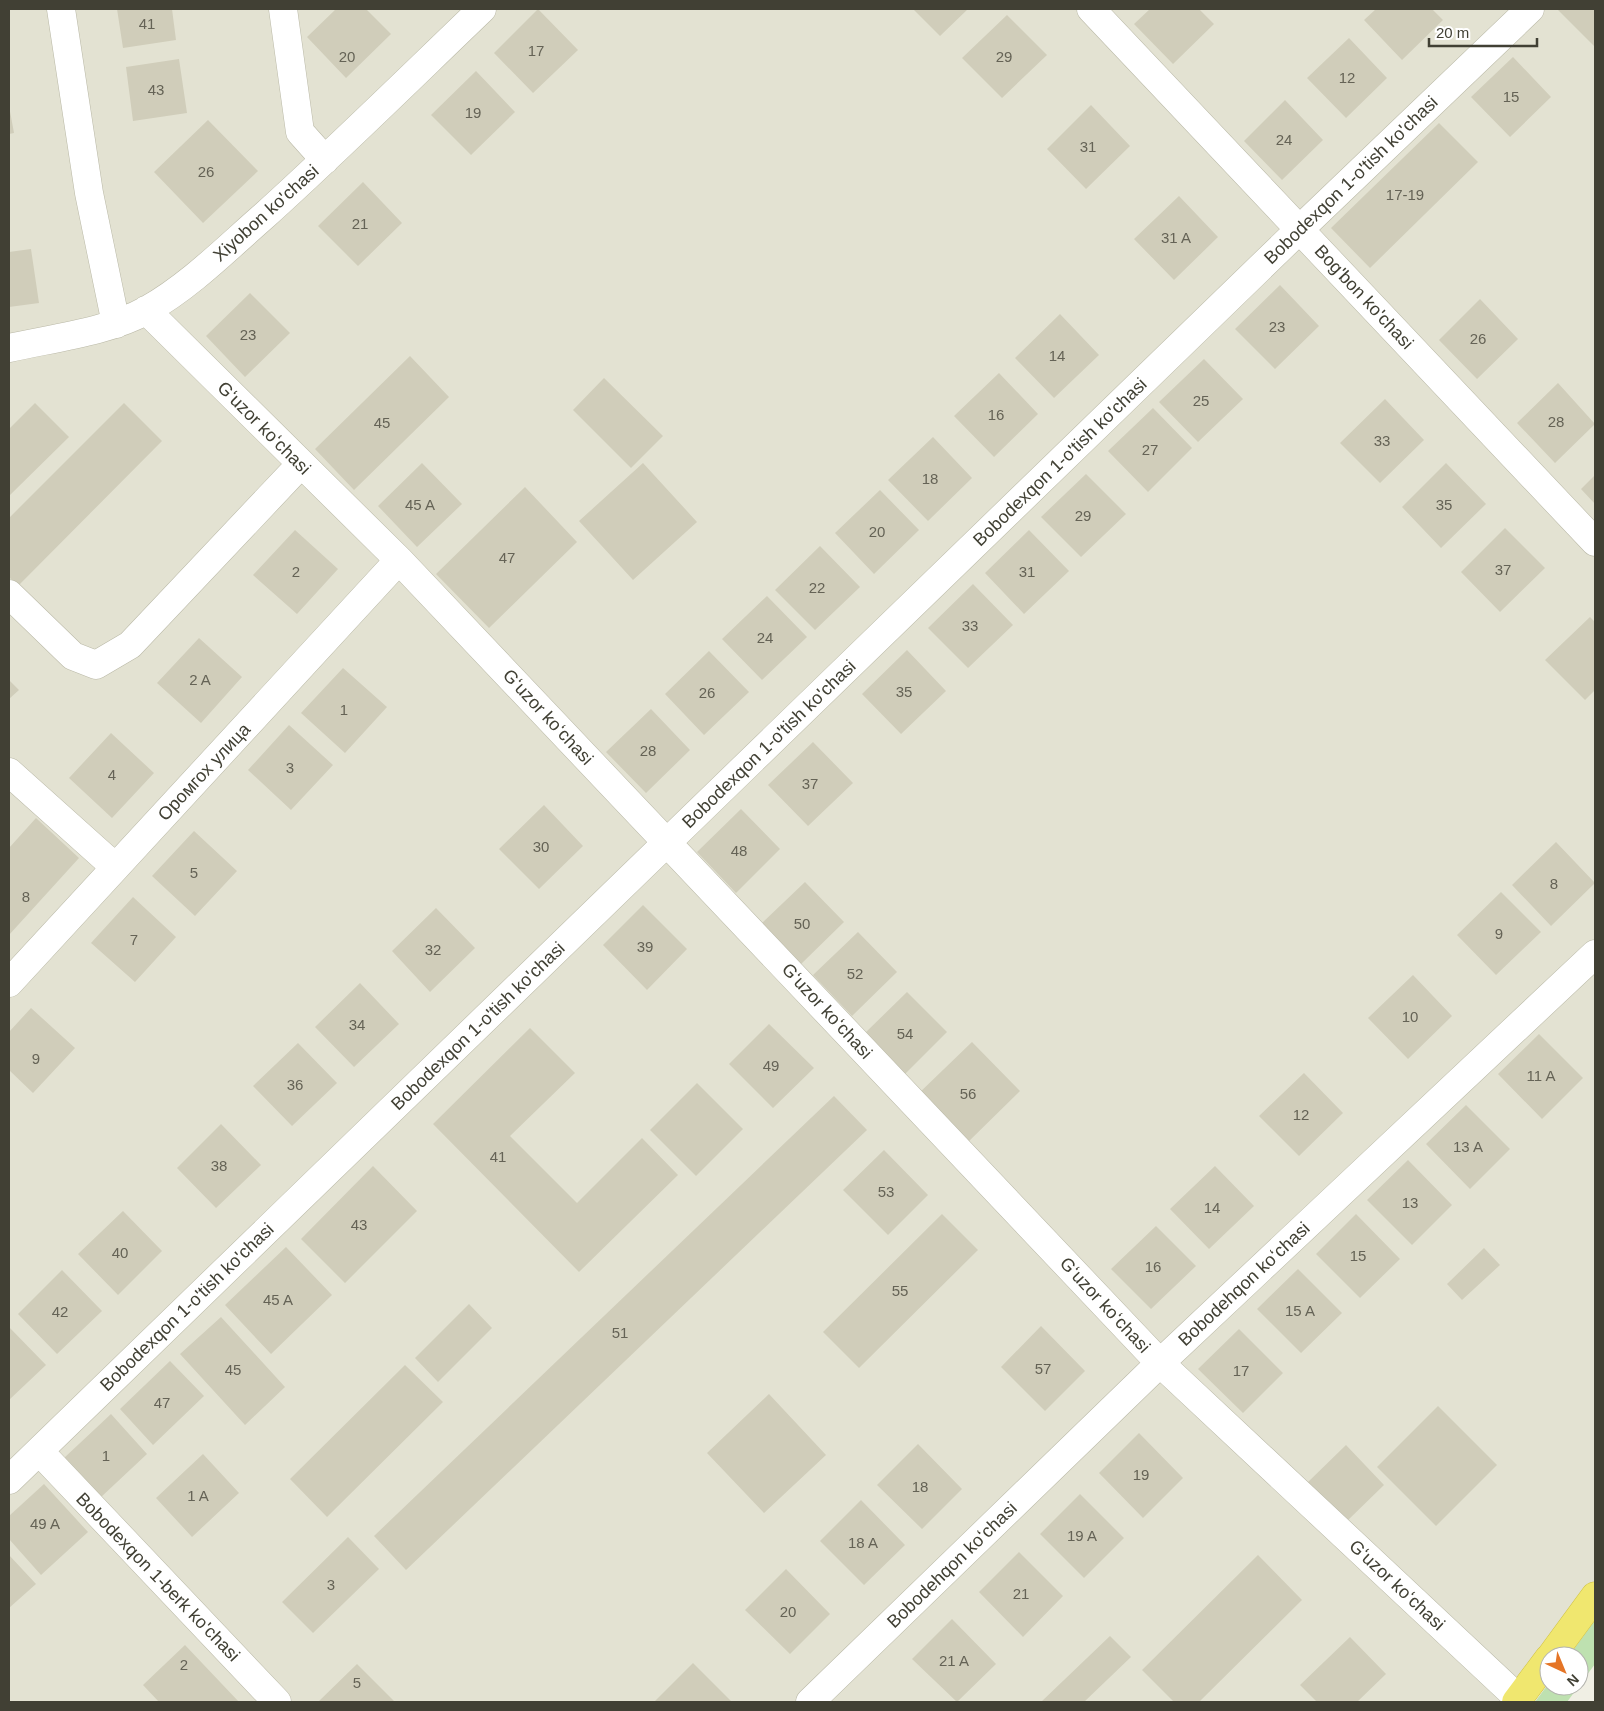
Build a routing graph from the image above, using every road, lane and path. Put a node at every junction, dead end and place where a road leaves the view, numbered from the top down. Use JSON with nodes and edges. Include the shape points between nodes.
{"nodes":[{"id":1,"x":61,"y":9,"type":"edge"},
{"id":2,"x":283,"y":9,"type":"edge"},
{"id":3,"x":482,"y":9,"type":"edge"},
{"id":4,"x":1091,"y":9,"type":"edge"},
{"id":5,"x":1530,"y":9,"type":"edge"},
{"id":6,"x":325,"y":160,"type":"junction"},
{"id":7,"x":1300,"y":229,"type":"junction"},
{"id":8,"x":146,"y":310,"type":"junction"},
{"id":9,"x":116,"y":324,"type":"junction"},
{"id":10,"x":9,"y":348,"type":"edge"},
{"id":11,"x":300,"y":464,"type":"junction"},
{"id":12,"x":1595,"y":542,"type":"edge"},
{"id":13,"x":399,"y":560,"type":"junction"},
{"id":14,"x":9,"y":594,"type":"edge"},
{"id":15,"x":9,"y":772,"type":"edge"},
{"id":16,"x":667,"y":843,"type":"junction"},
{"id":17,"x":115,"y":867,"type":"junction"},
{"id":18,"x":1595,"y":954,"type":"edge"},
{"id":19,"x":9,"y":983,"type":"edge"},
{"id":20,"x":1160,"y":1362,"type":"junction"},
{"id":21,"x":39,"y":1451,"type":"junction"},
{"id":22,"x":9,"y":1480,"type":"edge"},
{"id":23,"x":1595,"y":1596,"type":"edge"},
{"id":24,"x":1558,"y":1646,"type":"edge"},
{"id":25,"x":1539,"y":1672,"type":"edge"},
{"id":26,"x":1518,"y":1701,"type":"edge"},
{"id":27,"x":277,"y":1702,"type":"edge"},
{"id":28,"x":810,"y":1702,"type":"edge"}],
"edges":[{"from":1,"to":9,"type":"street","via":[[89,193]]},
{"from":2,"to":6,"type":"street","via":[[300,132]]},
{"from":3,"to":6,"type":"street","name":"Xiyobon ko'chasi"},
{"from":4,"to":7,"type":"street","name":"Bog'bon ko'chasi"},
{"from":5,"to":7,"type":"street","name":"Bobodexqon 1-o'tish ko'chasi"},
{"from":6,"to":8,"type":"street","name":"Xiyobon ko'chasi","via":[[203,270]]},
{"from":7,"to":12,"type":"street","name":"Bog'bon ko'chasi"},
{"from":7,"to":16,"type":"street","name":"Bobodexqon 1-o'tish ko'chasi"},
{"from":8,"to":9,"type":"street","name":"Xiyobon ko'chasi"},
{"from":8,"to":11,"type":"street","name":"Gʻuzor koʻchasi"},
{"from":9,"to":10,"type":"street","name":"Xiyobon ko'chasi"},
{"from":11,"to":13,"type":"street","name":"Gʻuzor koʻchasi"},
{"from":11,"to":14,"type":"street","via":[[130,645],[96,665],[73,656]]},
{"from":13,"to":16,"type":"street","name":"Gʻuzor koʻchasi"},
{"from":13,"to":17,"type":"street","name":"Оромгох улица"},
{"from":15,"to":17,"type":"street"},
{"from":16,"to":20,"type":"street","name":"Gʻuzor koʻchasi"},
{"from":16,"to":21,"type":"street","name":"Bobodexqon 1-o'tish ko'chasi"},
{"from":17,"to":19,"type":"street","name":"Оромгох улица"},
{"from":18,"to":20,"type":"street","name":"Bobodehqon koʻchasi"},
{"from":20,"to":26,"type":"street","name":"Gʻuzor koʻchasi"},
{"from":20,"to":28,"type":"street","name":"Bobodehqon koʻchasi"},
{"from":21,"to":22,"type":"street","name":"Bobodexqon 1-o'tish ko'chasi"},
{"from":21,"to":27,"type":"street","name":"Bobodexqon 1-berk ko'chasi"},
{"from":23,"to":24,"type":"highway"},
{"from":25,"to":26,"type":"highway"}]}
